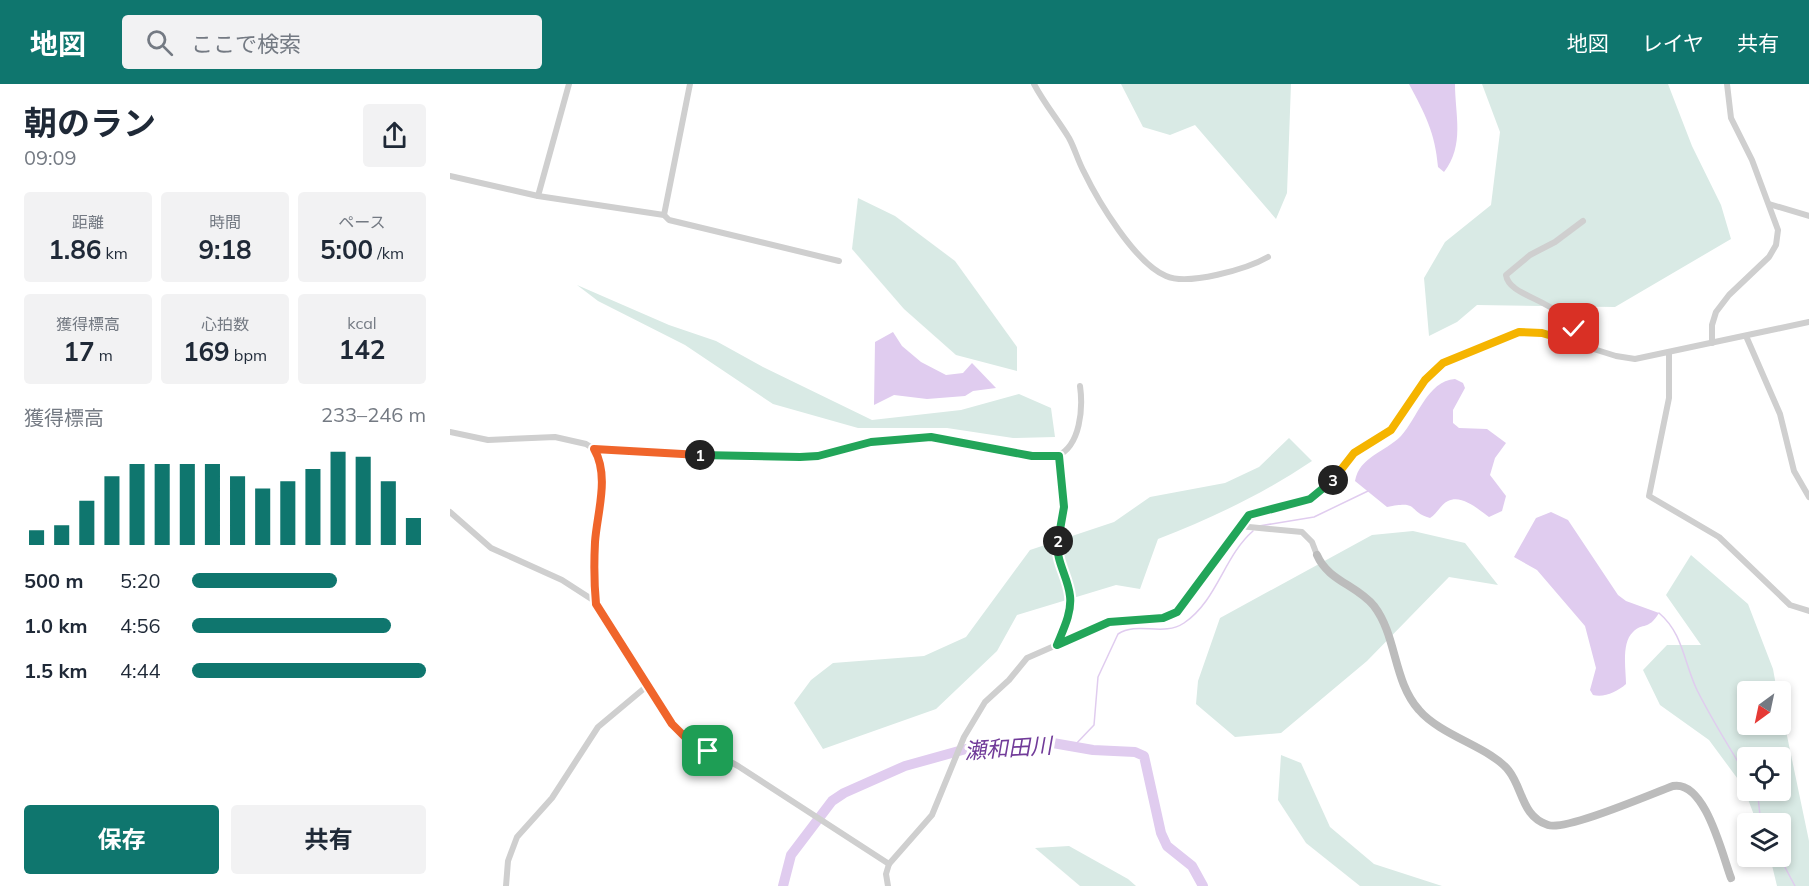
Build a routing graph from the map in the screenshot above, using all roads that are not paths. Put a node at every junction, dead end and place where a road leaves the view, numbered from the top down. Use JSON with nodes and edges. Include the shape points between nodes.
{"nodes":[{"id":1,"x":569,"y":84,"type":"edge"},
{"id":2,"x":690,"y":84,"type":"edge"},
{"id":3,"x":1034,"y":84,"type":"edge"},
{"id":4,"x":1727,"y":84,"type":"edge"},
{"id":5,"x":450,"y":176,"type":"edge"},
{"id":6,"x":538,"y":196,"type":"junction"},
{"id":7,"x":1768,"y":204,"type":"junction"},
{"id":8,"x":663,"y":215,"type":"junction"},
{"id":9,"x":1809,"y":216,"type":"edge"},
{"id":10,"x":1583,"y":222,"type":"dead end"},
{"id":11,"x":1268,"y":257,"type":"dead end"},
{"id":12,"x":839,"y":261,"type":"dead end"},
{"id":13,"x":1809,"y":322,"type":"edge"},
{"id":14,"x":1746,"y":336,"type":"junction"},
{"id":15,"x":1712,"y":343,"type":"junction"},
{"id":16,"x":1579,"y":344,"type":"junction"},
{"id":17,"x":1668,"y":353,"type":"junction"},
{"id":18,"x":1080,"y":386,"type":"dead end"},
{"id":19,"x":450,"y":432,"type":"edge"},
{"id":20,"x":594,"y":449,"type":"junction"},
{"id":21,"x":1059,"y":456,"type":"junction"},
{"id":22,"x":1809,"y":496,"type":"edge"},
{"id":23,"x":450,"y":512,"type":"edge"},
{"id":24,"x":1239,"y":526,"type":"junction"},
{"id":25,"x":1317,"y":555,"type":"joint"},
{"id":26,"x":596,"y":604,"type":"junction"},
{"id":27,"x":1809,"y":611,"type":"edge"},
{"id":28,"x":1057,"y":645,"type":"junction"},
{"id":29,"x":647,"y":686,"type":"junction"},
{"id":30,"x":889,"y":864,"type":"junction"},
{"id":31,"x":1731,"y":882,"type":"edge"},
{"id":32,"x":506,"y":886,"type":"edge"},
{"id":33,"x":888,"y":886,"type":"edge"}],
"edges":[{"from":1,"to":6,"type":"street"},
{"from":2,"to":8,"type":"street"},
{"from":3,"to":11,"type":"street","via":[[1112,220],[1156,271],[1170,278],[1189,279],[1240,268]]},
{"from":4,"to":7,"type":"street","via":[[1731,118]]},
{"from":5,"to":6,"type":"street"},
{"from":6,"to":8,"type":"street"},
{"from":7,"to":9,"type":"street"},
{"from":7,"to":15,"type":"street","via":[[1778,226],[1774,249],[1722,303],[1712,322]]},
{"from":8,"to":12,"type":"street","via":[[669,220]]},
{"from":10,"to":16,"type":"street","via":[[1506,275],[1515,289],[1565,316]]},
{"from":13,"to":14,"type":"street"},
{"from":14,"to":15,"type":"street"},
{"from":14,"to":22,"type":"street","via":[[1780,414],[1794,471]]},
{"from":15,"to":17,"type":"street"},
{"from":16,"to":17,"type":"street","via":[[1626,358]]},
{"from":16,"to":24,"type":"street","via":[[1542,333],[1519,332],[1443,363],[1425,380],[1391,430],[1354,453],[1320,494],[1252,513]]},
{"from":17,"to":27,"type":"street","via":[[1669,398],[1649,496],[1719,537],[1790,606]]},
{"from":18,"to":21,"type":"street","via":[[1077,429]]},
{"from":19,"to":20,"type":"street","via":[[496,441],[555,437]]},
{"from":20,"to":21,"type":"street","via":[[800,457],[871,442],[931,437],[1032,456]]},
{"from":20,"to":26,"type":"street","via":[[601,497],[595,539]]},
{"from":21,"to":28,"type":"street","via":[[1064,507],[1057,550],[1071,605]]},
{"from":23,"to":26,"type":"street","via":[[491,548],[562,580]]},
{"from":24,"to":25,"type":"street","via":[[1302,532]]},
{"from":24,"to":28,"type":"street","via":[[1177,612],[1163,618],[1109,622]]},
{"from":25,"to":31,"type":"street","via":[[1330,574],[1360,592],[1377,611],[1405,688],[1420,712],[1504,766],[1525,806],[1538,819],[1550,826],[1570,824],[1673,786],[1684,786],[1702,804]]},
{"from":26,"to":29,"type":"street"},
{"from":28,"to":30,"type":"street","via":[[1030,656],[985,702],[964,737],[932,815]]},
{"from":29,"to":30,"type":"street","via":[[685,737],[738,766]]},
{"from":29,"to":32,"type":"street","via":[[598,727],[546,806],[517,837],[508,861]]},
{"from":30,"to":33,"type":"street"}]}
